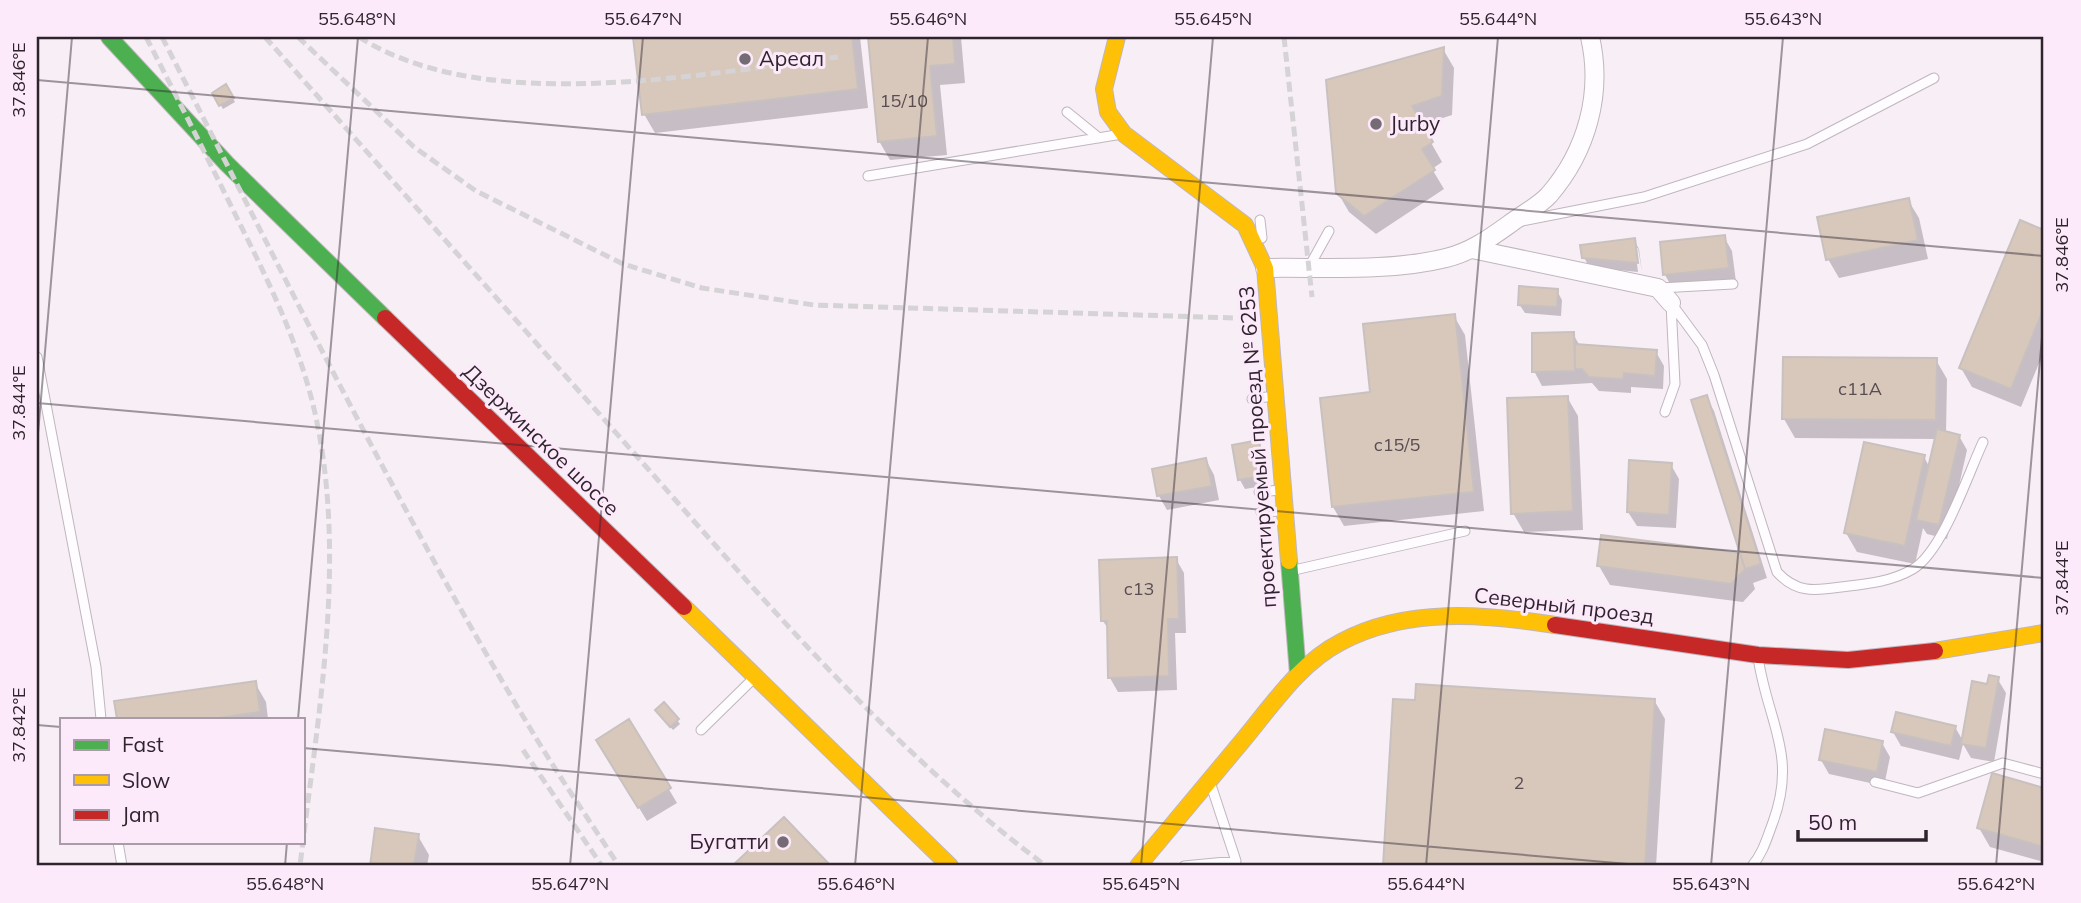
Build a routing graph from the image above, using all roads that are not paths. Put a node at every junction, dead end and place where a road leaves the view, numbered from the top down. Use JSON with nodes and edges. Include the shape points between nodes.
{"nodes":[{"id":1,"x":109,"y":37,"type":"edge"},
{"id":2,"x":1117,"y":37,"type":"edge"},
{"id":3,"x":1590,"y":37,"type":"edge"},
{"id":4,"x":1934,"y":78,"type":"dead end"},
{"id":5,"x":1067,"y":112,"type":"dead end"},
{"id":6,"x":1124,"y":134,"type":"junction"},
{"id":7,"x":1099,"y":138,"type":"junction"},
{"id":8,"x":867,"y":176,"type":"dead end"},
{"id":9,"x":1259,"y":220,"type":"dead end"},
{"id":10,"x":1511,"y":223,"type":"junction"},
{"id":11,"x":1329,"y":231,"type":"dead end"},
{"id":12,"x":1472,"y":249,"type":"junction"},
{"id":13,"x":1309,"y":267,"type":"junction"},
{"id":14,"x":1265,"y":268,"type":"junction"},
{"id":15,"x":1733,"y":284,"type":"dead end"},
{"id":16,"x":1658,"y":288,"type":"junction"},
{"id":17,"x":1671,"y":303,"type":"junction"},
{"id":18,"x":37,"y":357,"type":"edge"},
{"id":19,"x":1276,"y":396,"type":"junction"},
{"id":20,"x":1252,"y":399,"type":"dead end"},
{"id":21,"x":1665,"y":412,"type":"dead end"},
{"id":22,"x":1983,"y":442,"type":"dead end"},
{"id":23,"x":1282,"y":490,"type":"junction"},
{"id":24,"x":1259,"y":492,"type":"dead end"},
{"id":25,"x":1283,"y":511,"type":"junction"},
{"id":26,"x":1261,"y":512,"type":"dead end"},
{"id":27,"x":1465,"y":530,"type":"dead end"},
{"id":28,"x":1289,"y":571,"type":"junction"},
{"id":29,"x":2044,"y":633,"type":"edge"},
{"id":30,"x":1758,"y":655,"type":"junction"},
{"id":31,"x":1298,"y":674,"type":"junction"},
{"id":32,"x":755,"y":677,"type":"junction"},
{"id":33,"x":101,"y":718,"type":"edge"},
{"id":34,"x":701,"y":730,"type":"dead end"},
{"id":35,"x":2044,"y":774,"type":"edge"},
{"id":36,"x":1209,"y":780,"type":"junction"},
{"id":37,"x":1875,"y":782,"type":"dead end"},
{"id":38,"x":118,"y":844,"type":"edge"},
{"id":39,"x":122,"y":866,"type":"edge"},
{"id":40,"x":950,"y":866,"type":"edge"},
{"id":41,"x":1138,"y":866,"type":"edge"},
{"id":42,"x":1184,"y":866,"type":"edge"},
{"id":43,"x":1752,"y":866,"type":"edge"}],
"edges":[{"from":1,"to":32,"type":"street","name":"Дзержинское шоссе","via":[[234,171]]},
{"from":2,"to":6,"type":"street","name":"проектируемый проезд № 6253","via":[[1104,89],[1108,113]]},
{"from":3,"to":10,"type":"street","via":[[1595,61],[1592,113],[1579,153],[1548,196]]},
{"from":4,"to":10,"type":"lane","via":[[1807,144],[1644,197]]},
{"from":5,"to":7,"type":"lane"},
{"from":6,"to":7,"type":"lane"},
{"from":6,"to":14,"type":"street","name":"проектируемый проезд № 6253","via":[[1245,225]]},
{"from":7,"to":8,"type":"lane"},
{"from":9,"to":14,"type":"lane"},
{"from":10,"to":12,"type":"street"},
{"from":11,"to":13,"type":"lane"},
{"from":12,"to":13,"type":"street","via":[[1422,263]]},
{"from":12,"to":16,"type":"street"},
{"from":13,"to":14,"type":"street"},
{"from":14,"to":19,"type":"street","name":"проектируемый проезд № 6253"},
{"from":15,"to":16,"type":"lane"},
{"from":16,"to":17,"type":"street"},
{"from":17,"to":21,"type":"lane","via":[[1675,384]]},
{"from":17,"to":22,"type":"lane","via":[[1702,345],[1777,572],[1789,585],[1833,588],[1886,581],[1916,568],[1944,528]]},
{"from":18,"to":33,"type":"lane","via":[[96,667]]},
{"from":19,"to":20,"type":"lane"},
{"from":19,"to":23,"type":"street","name":"проектируемый проезд № 6253"},
{"from":23,"to":24,"type":"lane"},
{"from":23,"to":25,"type":"street","name":"проектируемый проезд № 6253"},
{"from":25,"to":26,"type":"lane"},
{"from":25,"to":28,"type":"street","name":"проектируемый проезд № 6253"},
{"from":27,"to":28,"type":"lane"},
{"from":28,"to":31,"type":"street","name":"проектируемый проезд № 6253"},
{"from":29,"to":30,"type":"street","name":"Северный проезд","via":[[1848,660]]},
{"from":30,"to":31,"type":"street","name":"Северный проезд","via":[[1537,621],[1455,615],[1414,618],[1374,628],[1340,642]]},
{"from":30,"to":43,"type":"lane","via":[[1785,767],[1779,807],[1761,855]]},
{"from":31,"to":36,"type":"street","name":"Северный проезд"},
{"from":32,"to":34,"type":"lane"},
{"from":32,"to":40,"type":"street","name":"Дзержинское шоссе"},
{"from":35,"to":37,"type":"lane","via":[[2003,763],[1919,793]]},
{"from":36,"to":41,"type":"street","name":"Северный проезд"},
{"from":36,"to":42,"type":"lane","via":[[1236,861]]},
{"from":38,"to":39,"type":"lane"}]}
